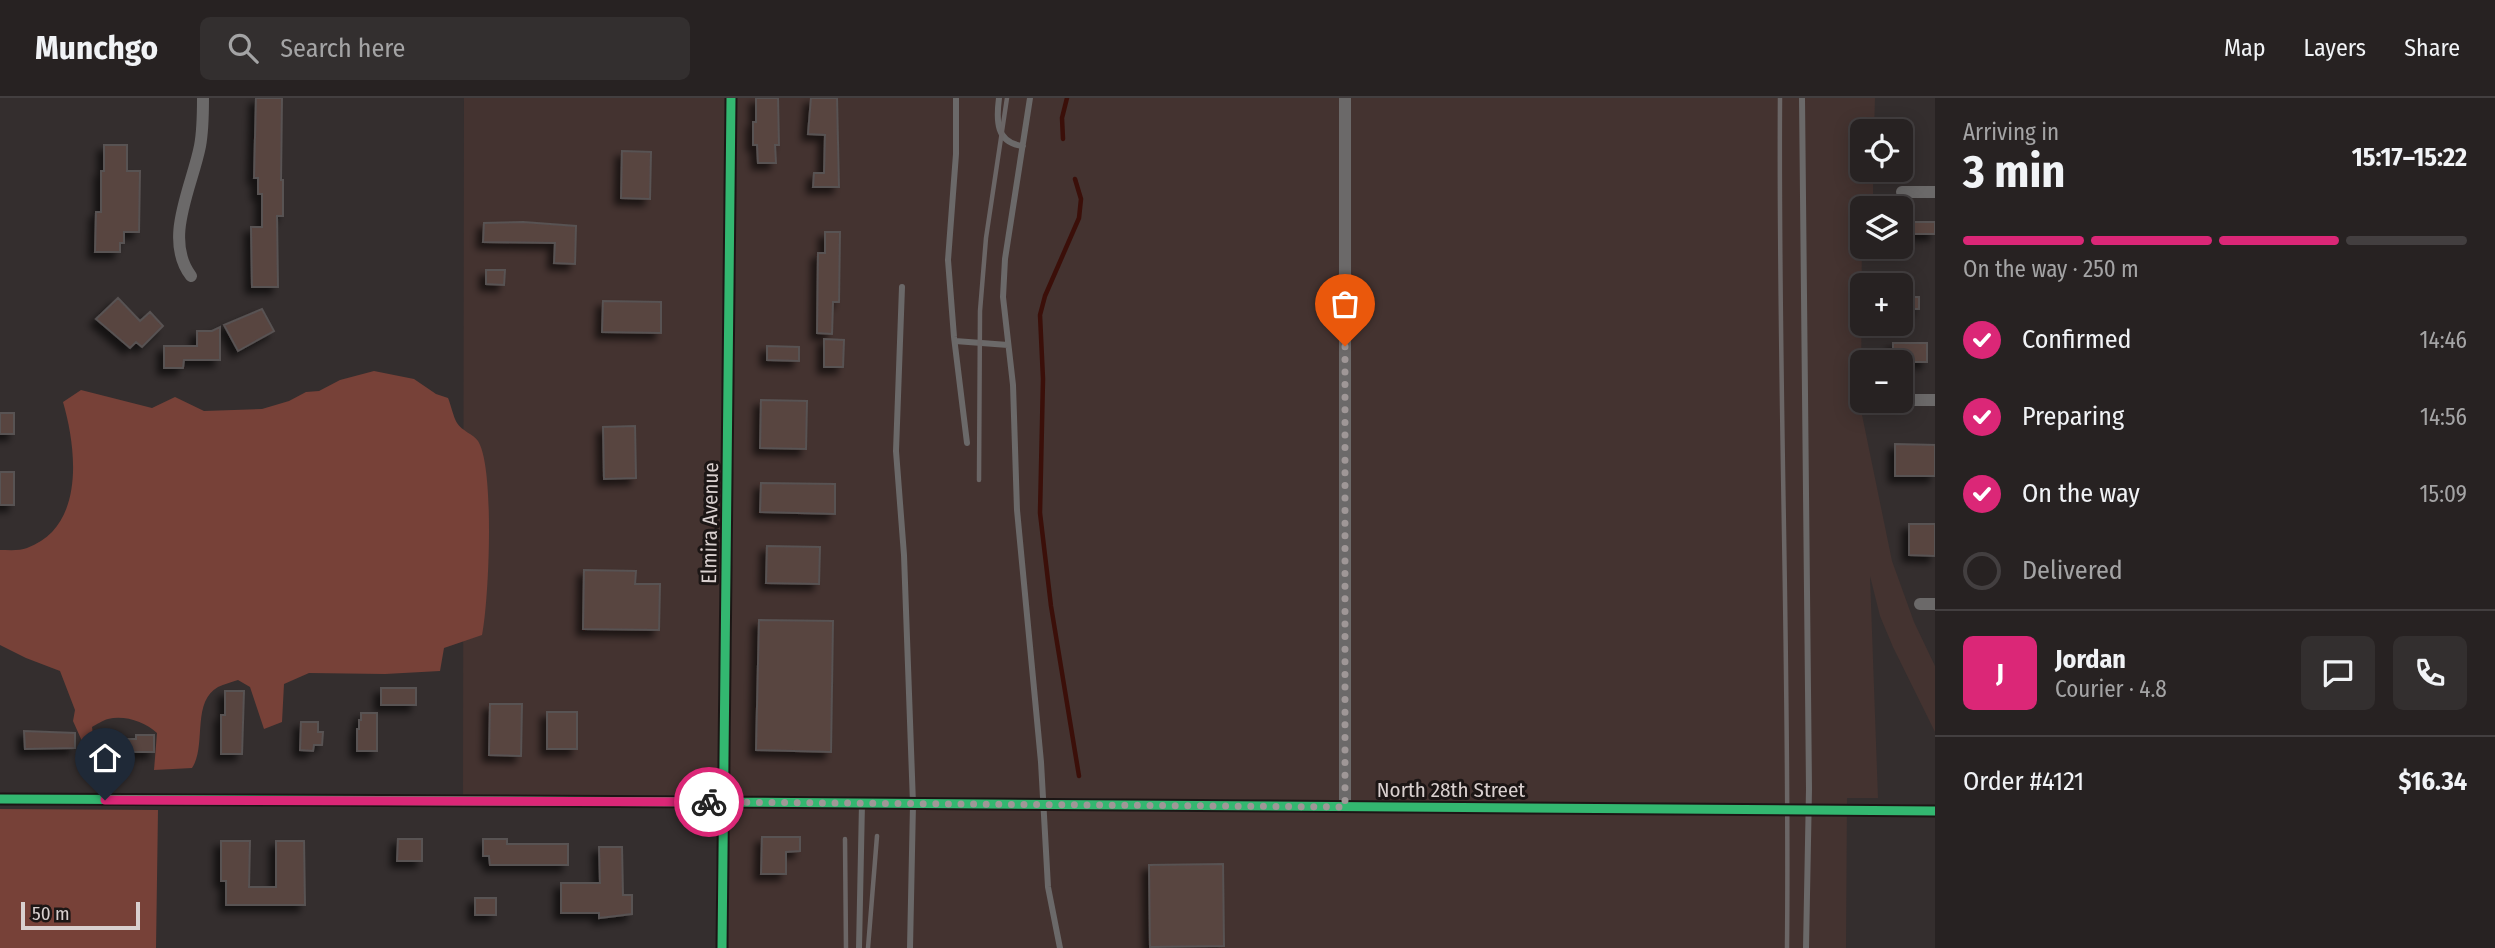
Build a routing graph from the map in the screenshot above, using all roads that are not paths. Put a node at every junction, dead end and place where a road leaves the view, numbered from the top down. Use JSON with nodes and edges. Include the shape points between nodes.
{"nodes":[{"id":1,"x":203,"y":98,"type":"edge"},
{"id":2,"x":731,"y":98,"type":"edge"},
{"id":3,"x":956,"y":98,"type":"edge"},
{"id":4,"x":999,"y":98,"type":"edge"},
{"id":5,"x":1030,"y":98,"type":"edge"},
{"id":6,"x":1345,"y":98,"type":"edge"},
{"id":7,"x":1802,"y":98,"type":"edge"},
{"id":8,"x":1023,"y":146,"type":"junction"},
{"id":9,"x":1902,"y":192,"type":"dead end"},
{"id":10,"x":1935,"y":192,"type":"edge"},
{"id":11,"x":191,"y":276,"type":"dead end"},
{"id":12,"x":902,"y":287,"type":"dead end"},
{"id":13,"x":955,"y":341,"type":"junction"},
{"id":14,"x":1007,"y":345,"type":"junction"},
{"id":15,"x":1913,"y":400,"type":"edge"},
{"id":16,"x":1935,"y":400,"type":"edge"},
{"id":17,"x":967,"y":443,"type":"dead end"},
{"id":18,"x":1920,"y":604,"type":"dead end"},
{"id":19,"x":1935,"y":604,"type":"edge"},
{"id":20,"x":0,"y":799,"type":"edge"},
{"id":21,"x":723,"y":802,"type":"junction"},
{"id":22,"x":862,"y":803,"type":"junction"},
{"id":23,"x":913,"y":804,"type":"junction"},
{"id":24,"x":1043,"y":805,"type":"junction"},
{"id":25,"x":1345,"y":807,"type":"junction"},
{"id":26,"x":1809,"y":810,"type":"junction"},
{"id":27,"x":1935,"y":811,"type":"edge"},
{"id":28,"x":722,"y":948,"type":"edge"},
{"id":29,"x":859,"y":948,"type":"edge"},
{"id":30,"x":910,"y":948,"type":"edge"},
{"id":31,"x":1060,"y":948,"type":"edge"},
{"id":32,"x":1806,"y":948,"type":"edge"}],
"edges":[{"from":1,"to":11,"type":"street","via":[[203,124],[179,239],[183,265]]},
{"from":2,"to":21,"type":"street","name":"Elmira Avenue"},
{"from":3,"to":13,"type":"lane","via":[[948,260]]},
{"from":4,"to":8,"type":"lane","via":[[999,131],[1007,141]]},
{"from":5,"to":8,"type":"lane"},
{"from":6,"to":25,"type":"street"},
{"from":7,"to":26,"type":"lane"},
{"from":8,"to":14,"type":"lane","via":[[1003,280]]},
{"from":9,"to":10,"type":"street"},
{"from":12,"to":23,"type":"lane","via":[[896,451]]},
{"from":13,"to":14,"type":"lane"},
{"from":13,"to":17,"type":"lane"},
{"from":14,"to":24,"type":"lane"},
{"from":15,"to":16,"type":"street"},
{"from":18,"to":19,"type":"street"},
{"from":20,"to":21,"type":"street","name":"North 28th Street"},
{"from":21,"to":22,"type":"street","name":"North 28th Street"},
{"from":21,"to":28,"type":"street","name":"Elmira Avenue"},
{"from":22,"to":23,"type":"street","name":"North 28th Street"},
{"from":22,"to":29,"type":"lane"},
{"from":23,"to":24,"type":"street","name":"North 28th Street"},
{"from":23,"to":30,"type":"lane"},
{"from":24,"to":25,"type":"street","name":"North 28th Street"},
{"from":24,"to":31,"type":"lane","via":[[1048,887]]},
{"from":25,"to":26,"type":"street","name":"North 28th Street"},
{"from":26,"to":27,"type":"street","name":"North 28th Street"},
{"from":26,"to":32,"type":"lane"}]}
